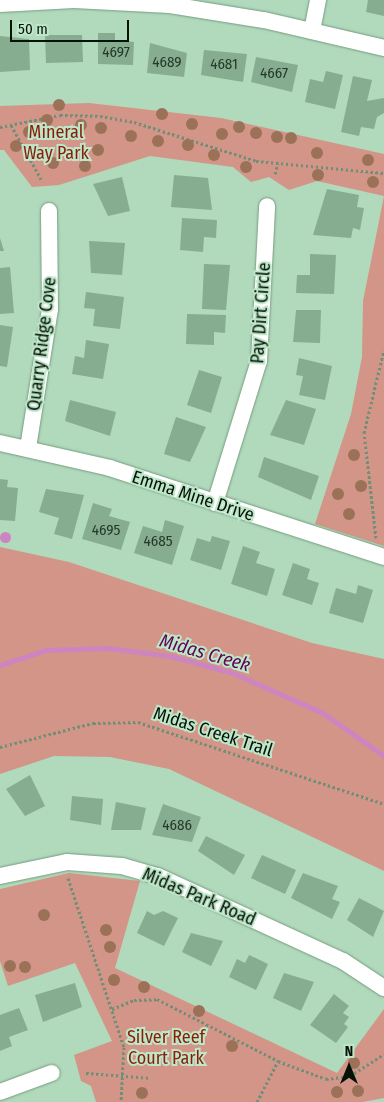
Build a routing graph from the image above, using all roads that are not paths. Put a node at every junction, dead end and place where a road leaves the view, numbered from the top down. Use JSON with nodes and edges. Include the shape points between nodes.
{"nodes":[{"id":1,"x":318,"y":0,"type":"edge"},
{"id":2,"x":124,"y":1,"type":"edge"},
{"id":3,"x":0,"y":4,"type":"edge"},
{"id":4,"x":312,"y":31,"type":"junction"},
{"id":5,"x":384,"y":48,"type":"edge"},
{"id":6,"x":267,"y":206,"type":"dead end"},
{"id":7,"x":49,"y":211,"type":"dead end"},
{"id":8,"x":0,"y":443,"type":"edge"},
{"id":9,"x":28,"y":448,"type":"junction"},
{"id":10,"x":216,"y":503,"type":"junction"},
{"id":11,"x":384,"y":557,"type":"edge"},
{"id":12,"x":0,"y":876,"type":"edge"},
{"id":13,"x":384,"y":988,"type":"edge"},
{"id":14,"x":52,"y":1073,"type":"dead end"},
{"id":15,"x":0,"y":1092,"type":"edge"}],
"edges":[{"from":1,"to":4,"type":"street"},
{"from":2,"to":3,"type":"street"},
{"from":2,"to":4,"type":"street","via":[[215,10]]},
{"from":4,"to":5,"type":"street"},
{"from":6,"to":10,"type":"street","name":"Pay Dirt Circle","via":[[259,361]]},
{"from":7,"to":9,"type":"street","name":"Quarry Ridge Cove","via":[[50,309]]},
{"from":8,"to":9,"type":"street","name":"Emma Mine Drive"},
{"from":9,"to":10,"type":"street","name":"Emma Mine Drive","via":[[110,468]]},
{"from":10,"to":11,"type":"street","name":"Emma Mine Drive"},
{"from":12,"to":13,"type":"street","name":"Midas Park Road","via":[[67,862],[122,866],[158,876],[342,961]]},
{"from":14,"to":15,"type":"street"}]}
